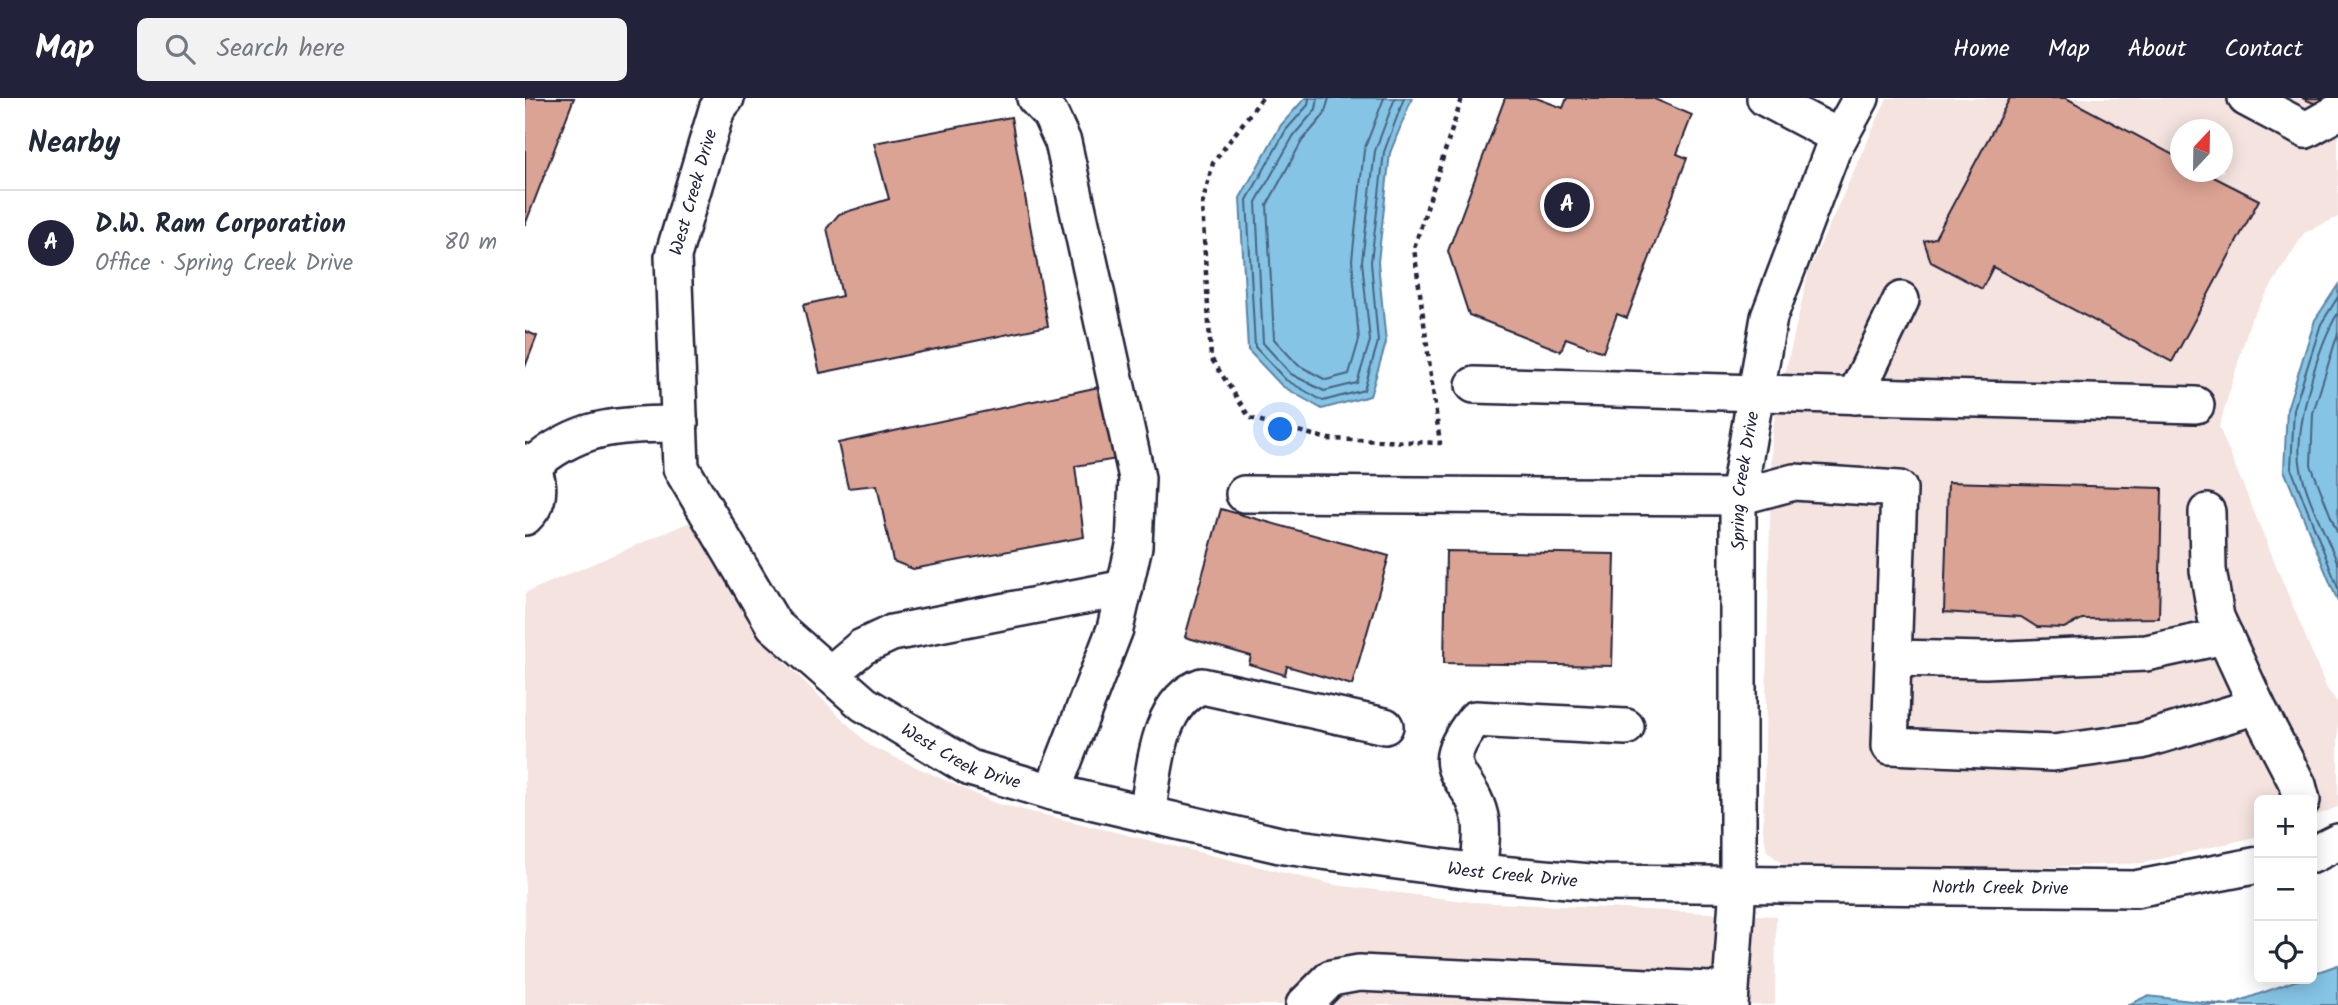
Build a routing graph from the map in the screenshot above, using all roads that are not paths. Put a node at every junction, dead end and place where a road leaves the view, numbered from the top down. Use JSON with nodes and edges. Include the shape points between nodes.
{"nodes":[{"id":1,"x":726,"y":98,"type":"edge"},
{"id":2,"x":1035,"y":98,"type":"edge"},
{"id":3,"x":1765,"y":98,"type":"edge"},
{"id":4,"x":1861,"y":98,"type":"edge"},
{"id":5,"x":2246,"y":98,"type":"edge"},
{"id":6,"x":2338,"y":112,"type":"edge"},
{"id":7,"x":1839,"y":137,"type":"junction"},
{"id":8,"x":1901,"y":300,"type":"dead end"},
{"id":9,"x":1474,"y":385,"type":"dead end"},
{"id":10,"x":1756,"y":393,"type":"junction"},
{"id":11,"x":1855,"y":396,"type":"junction"},
{"id":12,"x":2196,"y":405,"type":"dead end"},
{"id":13,"x":680,"y":424,"type":"junction"},
{"id":14,"x":528,"y":465,"type":"edge"},
{"id":15,"x":1244,"y":494,"type":"dead end"},
{"id":16,"x":1738,"y":497,"type":"junction"},
{"id":17,"x":2207,"y":512,"type":"dead end"},
{"id":18,"x":525,"y":517,"type":"edge"},
{"id":19,"x":1125,"y":588,"type":"junction"},
{"id":20,"x":2225,"y":636,"type":"junction"},
{"id":21,"x":1893,"y":658,"type":"junction"},
{"id":22,"x":830,"y":674,"type":"junction"},
{"id":23,"x":2257,"y":706,"type":"junction"},
{"id":24,"x":1385,"y":726,"type":"dead end"},
{"id":25,"x":1626,"y":727,"type":"dead end"},
{"id":26,"x":1052,"y":792,"type":"junction"},
{"id":27,"x":2301,"y":795,"type":"edge"},
{"id":28,"x":1147,"y":814,"type":"junction"},
{"id":29,"x":2254,"y":866,"type":"edge"},
{"id":30,"x":1479,"y":872,"type":"junction"},
{"id":31,"x":1738,"y":884,"type":"junction"},
{"id":32,"x":1730,"y":998,"type":"edge"},
{"id":33,"x":1304,"y":1005,"type":"edge"}],
"edges":[{"from":1,"to":13,"type":"street","name":"West Creek Drive","via":[[717,109],[673,256]]},
{"from":2,"to":19,"type":"street","via":[[1050,114],[1063,142],[1137,478],[1135,546]]},
{"from":3,"to":7,"type":"street"},
{"from":4,"to":7,"type":"street","name":"Spring Creek Drive"},
{"from":5,"to":6,"type":"street","via":[[2306,130]]},
{"from":7,"to":10,"type":"street","name":"Spring Creek Drive","via":[[1769,317]]},
{"from":8,"to":11,"type":"street"},
{"from":9,"to":10,"type":"street"},
{"from":10,"to":11,"type":"street"},
{"from":10,"to":16,"type":"street","name":"Spring Creek Drive"},
{"from":11,"to":12,"type":"street"},
{"from":13,"to":14,"type":"street","via":[[605,426],[563,442]]},
{"from":13,"to":22,"type":"street","name":"West Creek Drive","via":[[681,468],[773,625]]},
{"from":14,"to":18,"type":"street","via":[[538,491]]},
{"from":15,"to":16,"type":"street"},
{"from":16,"to":21,"type":"street","via":[[1794,482],[1899,489]]},
{"from":16,"to":31,"type":"street","name":"Spring Creek Drive"},
{"from":17,"to":20,"type":"street","via":[[2208,570],[2216,617]]},
{"from":19,"to":22,"type":"street","via":[[892,633],[862,646]]},
{"from":19,"to":26,"type":"street","via":[[1115,629]]},
{"from":20,"to":21,"type":"street","via":[[2145,653],[1985,660]]},
{"from":20,"to":23,"type":"street"},
{"from":21,"to":23,"type":"street","via":[[1889,746],[2053,753],[2141,741]]},
{"from":22,"to":26,"type":"street","name":"West Creek Drive","via":[[864,704],[970,768]]},
{"from":23,"to":27,"type":"street"},
{"from":24,"to":28,"type":"street","via":[[1202,686],[1187,691],[1174,705],[1163,734]]},
{"from":25,"to":30,"type":"street","via":[[1475,719],[1453,755],[1456,774],[1481,822]]},
{"from":26,"to":28,"type":"street","name":"West Creek Drive"},
{"from":28,"to":30,"type":"street","name":"West Creek Drive","via":[[1284,846]]},
{"from":29,"to":31,"type":"street","name":"North Creek Drive","via":[[2135,889]]},
{"from":30,"to":31,"type":"street","name":"West Creek Drive","via":[[1601,883]]},
{"from":31,"to":32,"type":"street","name":"Spring Creek Drive"},
{"from":32,"to":33,"type":"street","via":[[1359,972],[1331,978]]}]}
